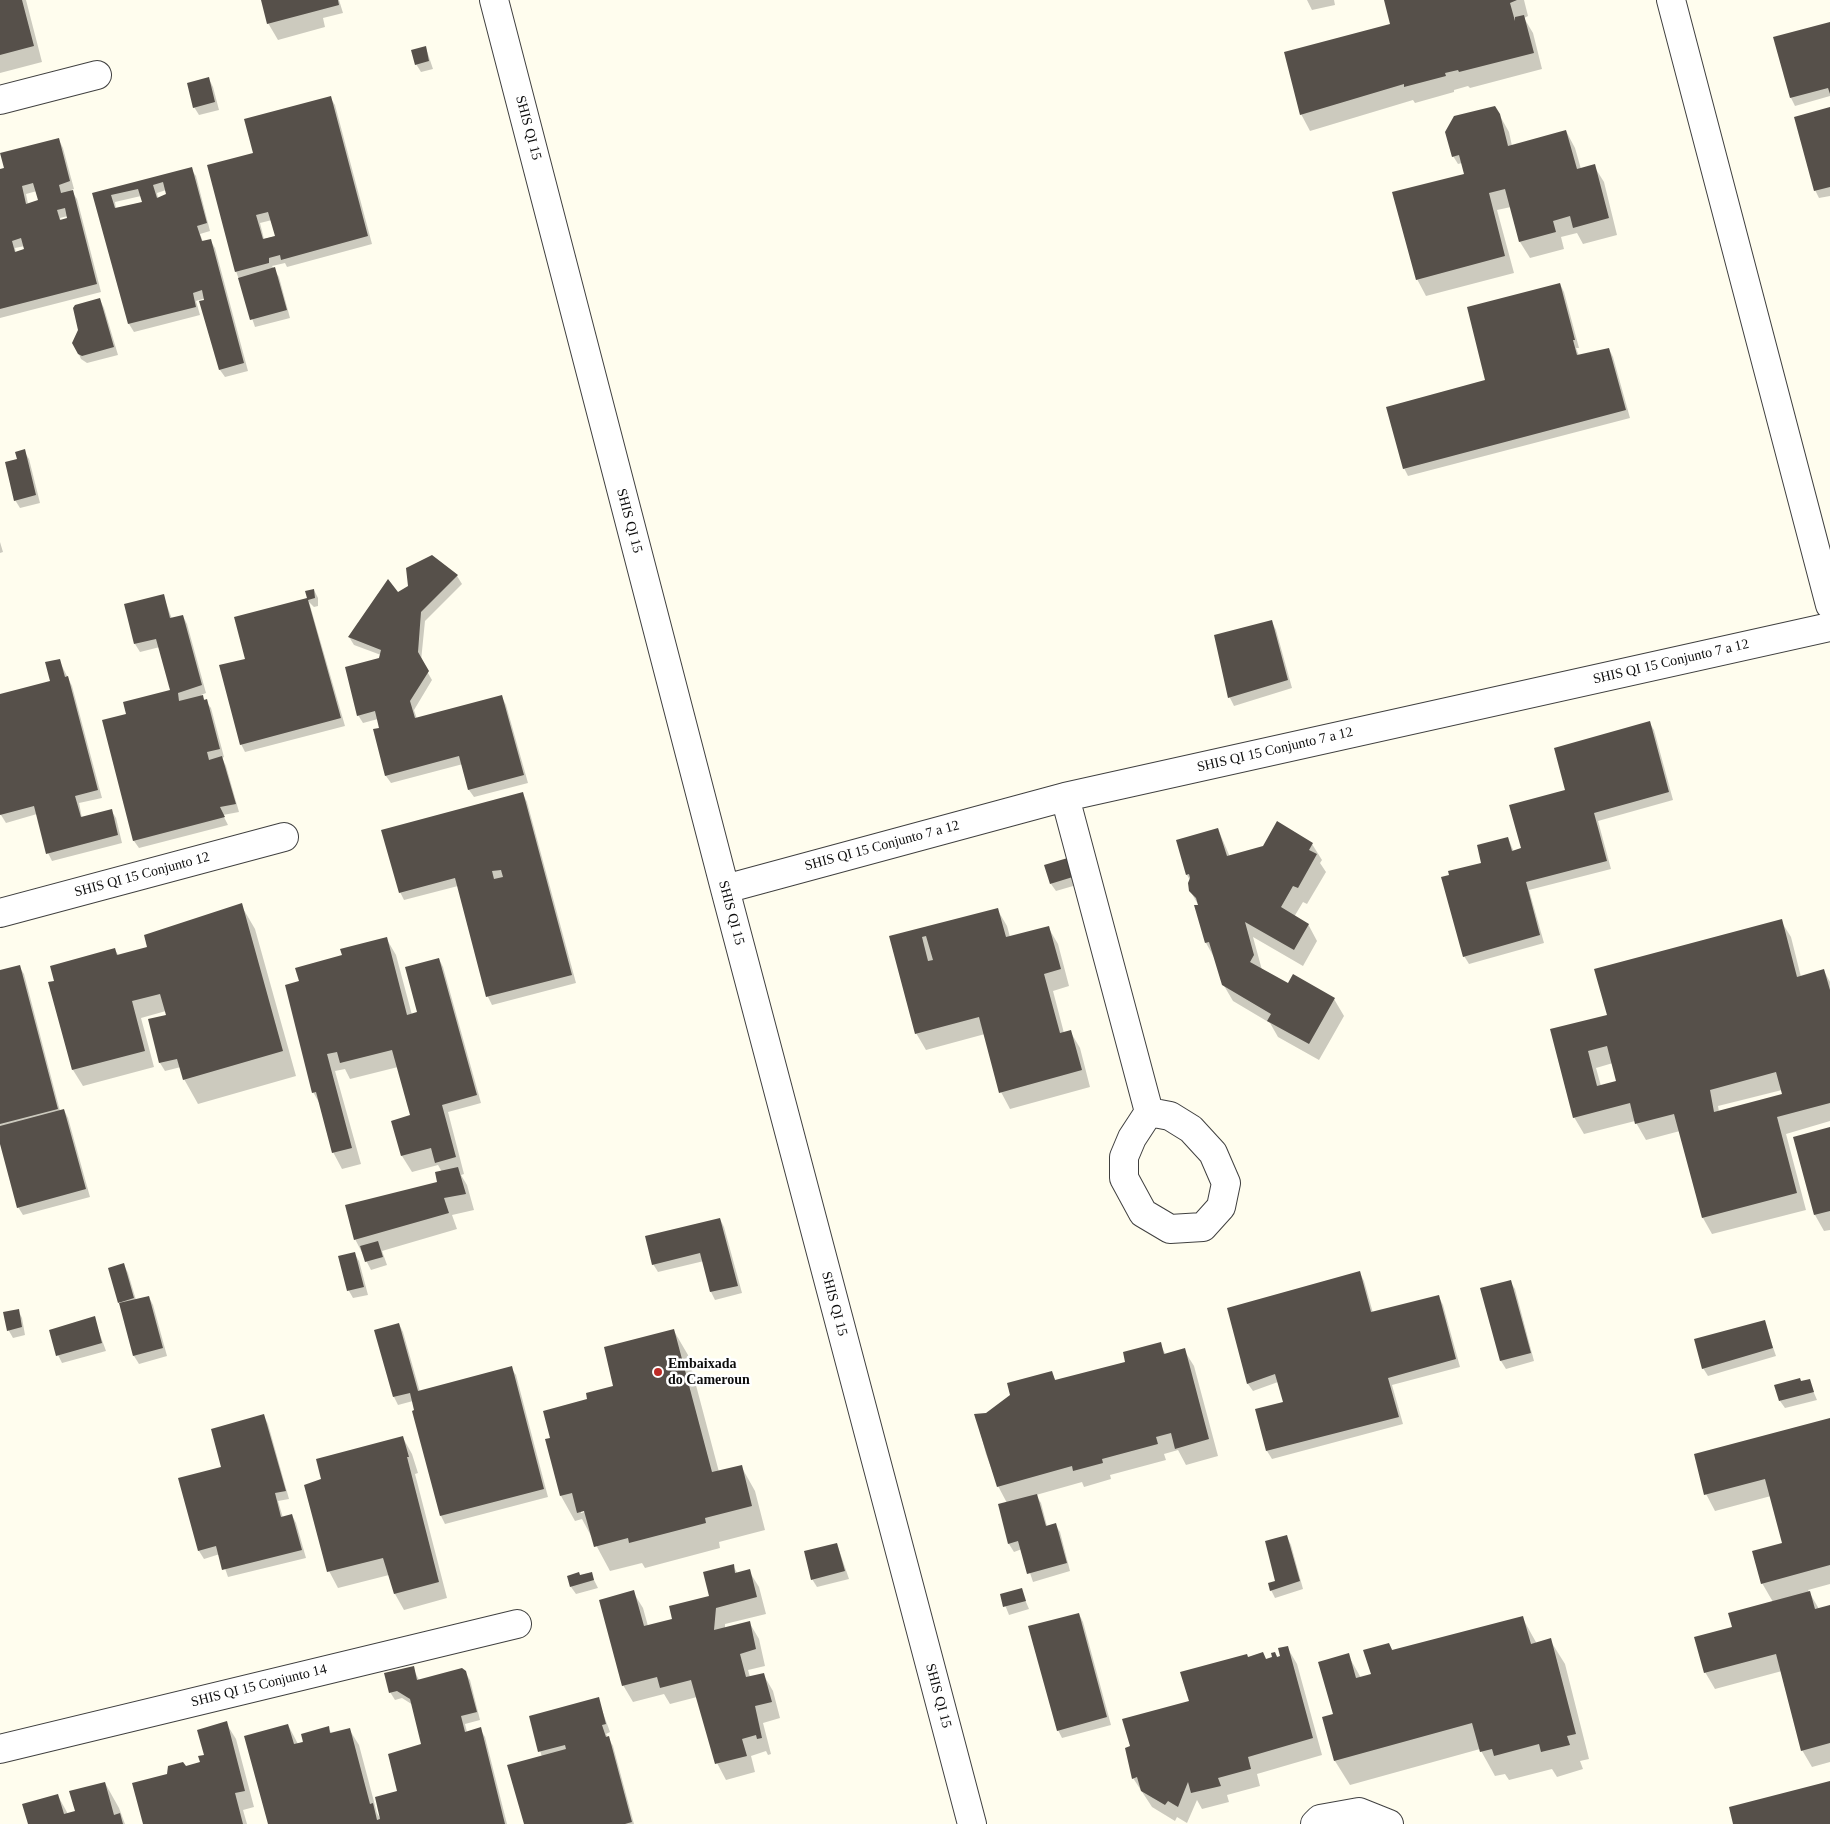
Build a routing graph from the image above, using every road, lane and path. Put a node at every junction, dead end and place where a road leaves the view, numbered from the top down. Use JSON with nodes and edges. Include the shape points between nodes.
{"nodes":[{"id":1,"x":494,"y":0,"type":"edge"},
{"id":2,"x":1671,"y":0,"type":"edge"},
{"id":3,"x":97,"y":75,"type":"dead end"},
{"id":4,"x":0,"y":100,"type":"edge"},
{"id":5,"x":1830,"y":605,"type":"edge"},
{"id":6,"x":1830,"y":627,"type":"edge"},
{"id":7,"x":1065,"y":796,"type":"junction"},
{"id":8,"x":284,"y":838,"type":"dead end"},
{"id":9,"x":724,"y":889,"type":"junction"},
{"id":10,"x":0,"y":913,"type":"edge"},
{"id":11,"x":1149,"y":1112,"type":"dead end"},
{"id":12,"x":517,"y":1624,"type":"dead end"},
{"id":13,"x":0,"y":1749,"type":"edge"},
{"id":14,"x":972,"y":1824,"type":"edge"},
{"id":15,"x":1315,"y":1824,"type":"edge"},
{"id":16,"x":1389,"y":1824,"type":"edge"}],
"edges":[{"from":1,"to":9,"type":"street","name":"SHIS QI 15"},
{"from":2,"to":5,"type":"street"},
{"from":3,"to":4,"type":"street"},
{"from":6,"to":7,"type":"street","name":"SHIS QI 15 Conjunto 7 a 12"},
{"from":7,"to":9,"type":"street","name":"SHIS QI 15 Conjunto 7 a 12"},
{"from":7,"to":11,"type":"street"},
{"from":8,"to":10,"type":"street","name":"SHIS QI 15 Conjunto 12"},
{"from":9,"to":14,"type":"street","name":"SHIS QI 15"},
{"from":12,"to":13,"type":"street","name":"SHIS QI 15 Conjunto 14"},
{"from":15,"to":16,"type":"street","via":[[1320,1819],[1359,1812]]}]}
